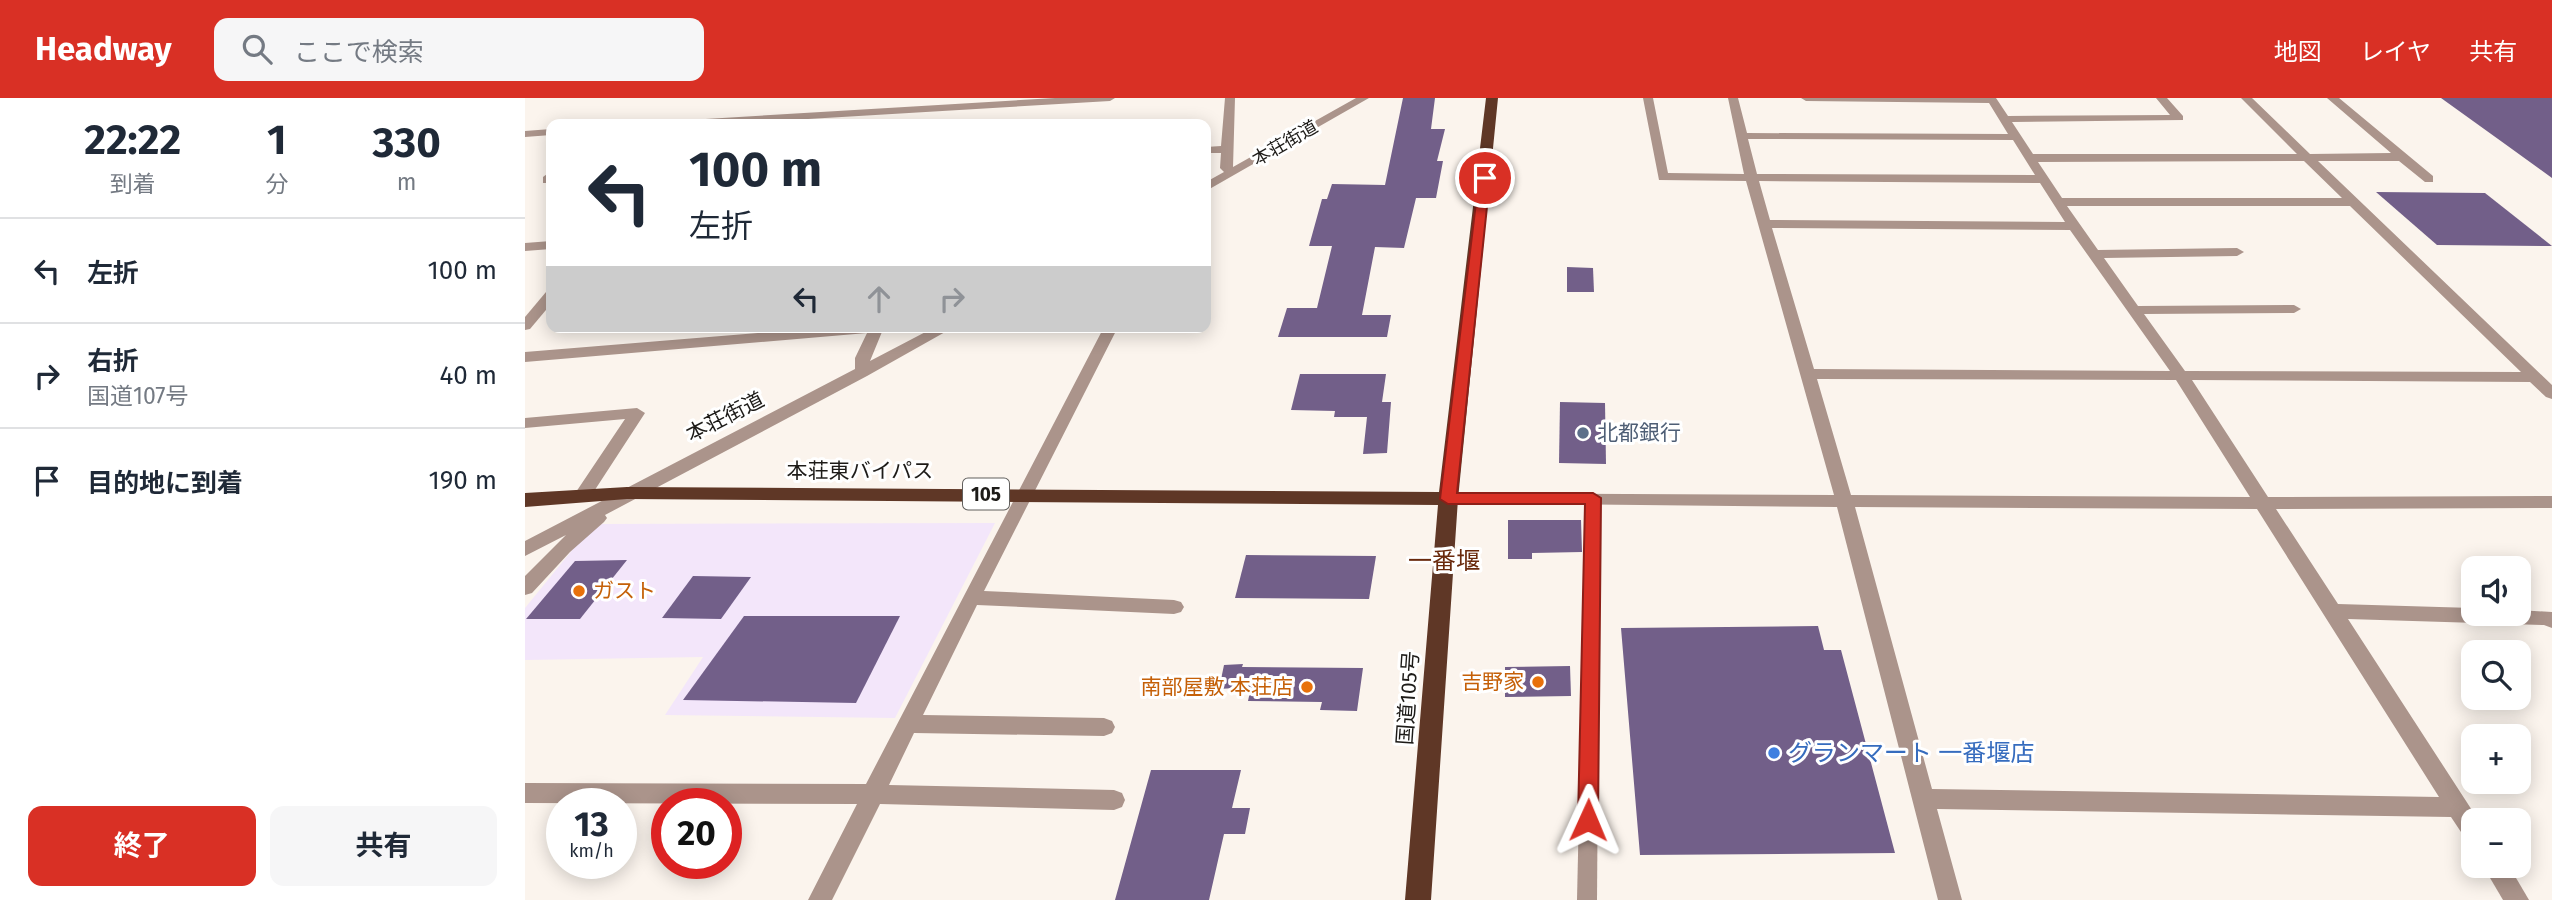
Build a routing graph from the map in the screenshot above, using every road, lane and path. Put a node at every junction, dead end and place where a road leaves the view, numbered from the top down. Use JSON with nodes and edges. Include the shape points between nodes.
{"nodes":[{"id":1,"x":1110,"y":98,"type":"edge"},
{"id":2,"x":1230,"y":98,"type":"edge"},
{"id":3,"x":1364,"y":98,"type":"edge"},
{"id":4,"x":1492,"y":98,"type":"edge"},
{"id":5,"x":1648,"y":98,"type":"edge"},
{"id":6,"x":1733,"y":98,"type":"edge"},
{"id":7,"x":1806,"y":98,"type":"edge"},
{"id":8,"x":2161,"y":98,"type":"edge"},
{"id":9,"x":2246,"y":98,"type":"edge"},
{"id":10,"x":2332,"y":98,"type":"edge"},
{"id":11,"x":1991,"y":99,"type":"edge"},
{"id":12,"x":1033,"y":101,"type":"edge"},
{"id":13,"x":797,"y":119,"type":"edge"},
{"id":14,"x":2005,"y":119,"type":"junction"},
{"id":15,"x":546,"y":132,"type":"edge"},
{"id":16,"x":525,"y":134,"type":"edge"},
{"id":17,"x":1742,"y":136,"type":"junction"},
{"id":18,"x":2016,"y":137,"type":"junction"},
{"id":19,"x":1228,"y":149,"type":"junction"},
{"id":20,"x":1211,"y":150,"type":"edge"},
{"id":21,"x":2402,"y":157,"type":"junction"},
{"id":22,"x":2030,"y":158,"type":"junction"},
{"id":23,"x":2308,"y":158,"type":"junction"},
{"id":24,"x":1234,"y":172,"type":"junction"},
{"id":25,"x":1751,"y":176,"type":"junction"},
{"id":26,"x":2044,"y":179,"type":"junction"},
{"id":27,"x":2429,"y":179,"type":"dead end"},
{"id":28,"x":1211,"y":184,"type":"edge"},
{"id":29,"x":2060,"y":202,"type":"junction"},
{"id":30,"x":2355,"y":202,"type":"junction"},
{"id":31,"x":1765,"y":224,"type":"junction"},
{"id":32,"x":2074,"y":226,"type":"junction"},
{"id":33,"x":546,"y":245,"type":"edge"},
{"id":34,"x":525,"y":247,"type":"edge"},
{"id":35,"x":2237,"y":252,"type":"dead end"},
{"id":36,"x":2096,"y":254,"type":"junction"},
{"id":37,"x":546,"y":301,"type":"edge"},
{"id":38,"x":2294,"y":309,"type":"dead end"},
{"id":39,"x":2133,"y":310,"type":"junction"},
{"id":40,"x":525,"y":326,"type":"edge"},
{"id":41,"x":816,"y":333,"type":"edge"},
{"id":42,"x":875,"y":333,"type":"edge"},
{"id":43,"x":936,"y":333,"type":"edge"},
{"id":44,"x":1108,"y":333,"type":"edge"},
{"id":45,"x":525,"y":357,"type":"edge"},
{"id":46,"x":862,"y":373,"type":"junction"},
{"id":47,"x":1807,"y":374,"type":"junction"},
{"id":48,"x":2182,"y":377,"type":"junction"},
{"id":49,"x":2534,"y":377,"type":"junction"},
{"id":50,"x":2552,"y":394,"type":"edge"},
{"id":51,"x":525,"y":423,"type":"edge"},
{"id":52,"x":627,"y":493,"type":"junction"},
{"id":53,"x":1024,"y":494,"type":"junction"},
{"id":54,"x":583,"y":495,"type":"junction"},
{"id":55,"x":1593,"y":498,"type":"junction"},
{"id":56,"x":1448,"y":499,"type":"junction"},
{"id":57,"x":525,"y":500,"type":"edge"},
{"id":58,"x":1844,"y":500,"type":"junction"},
{"id":59,"x":2552,"y":502,"type":"edge"},
{"id":60,"x":2260,"y":503,"type":"junction"},
{"id":61,"x":525,"y":549,"type":"edge"},
{"id":62,"x":525,"y":588,"type":"edge"},
{"id":63,"x":972,"y":597,"type":"junction"},
{"id":64,"x":1174,"y":607,"type":"dead end"},
{"id":65,"x":2330,"y":611,"type":"junction"},
{"id":66,"x":2552,"y":621,"type":"edge"},
{"id":67,"x":908,"y":724,"type":"junction"},
{"id":68,"x":1104,"y":727,"type":"dead end"},
{"id":69,"x":525,"y":793,"type":"edge"},
{"id":70,"x":873,"y":794,"type":"junction"},
{"id":71,"x":1924,"y":799,"type":"junction"},
{"id":72,"x":1114,"y":800,"type":"dead end"},
{"id":73,"x":2457,"y":807,"type":"junction"},
{"id":74,"x":2461,"y":813,"type":"edge"},
{"id":75,"x":2503,"y":878,"type":"edge"},
{"id":76,"x":820,"y":900,"type":"edge"},
{"id":77,"x":1418,"y":900,"type":"edge"},
{"id":78,"x":1587,"y":900,"type":"edge"},
{"id":79,"x":1950,"y":900,"type":"edge"},
{"id":80,"x":2517,"y":900,"type":"edge"}],
"edges":[{"from":1,"to":12,"type":"street"},
{"from":2,"to":19,"type":"street"},
{"from":3,"to":24,"type":"street","name":"本荘街道"},
{"from":4,"to":56,"type":"highway"},
{"from":5,"to":25,"type":"street","via":[[1663,177]]},
{"from":6,"to":17,"type":"street"},
{"from":7,"to":11,"type":"street"},
{"from":8,"to":14,"type":"street","via":[[2179,118]]},
{"from":9,"to":23,"type":"street"},
{"from":10,"to":21,"type":"street"},
{"from":11,"to":14,"type":"street"},
{"from":12,"to":13,"type":"street","via":[[972,112]]},
{"from":14,"to":18,"type":"street"},
{"from":15,"to":16,"type":"street"},
{"from":17,"to":18,"type":"street"},
{"from":17,"to":25,"type":"street"},
{"from":18,"to":22,"type":"street"},
{"from":19,"to":20,"type":"street"},
{"from":19,"to":24,"type":"street","via":[[1226,168]]},
{"from":21,"to":23,"type":"street"},
{"from":21,"to":27,"type":"street"},
{"from":22,"to":23,"type":"street"},
{"from":22,"to":26,"type":"street"},
{"from":23,"to":30,"type":"street"},
{"from":24,"to":28,"type":"street","name":"本荘街道"},
{"from":25,"to":26,"type":"street"},
{"from":25,"to":31,"type":"street"},
{"from":26,"to":29,"type":"street"},
{"from":29,"to":30,"type":"street"},
{"from":29,"to":32,"type":"street"},
{"from":30,"to":49,"type":"street"},
{"from":31,"to":32,"type":"street"},
{"from":31,"to":47,"type":"street"},
{"from":32,"to":36,"type":"street"},
{"from":33,"to":34,"type":"street"},
{"from":35,"to":36,"type":"street"},
{"from":36,"to":39,"type":"street"},
{"from":37,"to":40,"type":"street"},
{"from":38,"to":39,"type":"street"},
{"from":39,"to":48,"type":"street"},
{"from":41,"to":45,"type":"street"},
{"from":42,"to":46,"type":"street","via":[[863,358]]},
{"from":43,"to":46,"type":"street","name":"本荘街道"},
{"from":44,"to":53,"type":"street"},
{"from":46,"to":52,"type":"street","name":"本荘街道"},
{"from":47,"to":48,"type":"street"},
{"from":47,"to":58,"type":"street"},
{"from":48,"to":49,"type":"street"},
{"from":48,"to":60,"type":"street"},
{"from":49,"to":50,"type":"street"},
{"from":51,"to":54,"type":"street","via":[[637,413]]},
{"from":52,"to":53,"type":"highway","name":"本荘東バイパス","number":"105"},
{"from":52,"to":54,"type":"highway","name":"本荘東バイパス","number":"105"},
{"from":52,"to":61,"type":"street","name":"本荘街道"},
{"from":52,"to":62,"type":"street"},
{"from":53,"to":56,"type":"highway","name":"本荘東バイパス","number":"105"},
{"from":53,"to":63,"type":"street"},
{"from":54,"to":57,"type":"highway","name":"本荘東バイパス","number":"105"},
{"from":55,"to":56,"type":"street"},
{"from":55,"to":58,"type":"street"},
{"from":55,"to":78,"type":"lane"},
{"from":56,"to":77,"type":"highway","name":"国道105号"},
{"from":58,"to":60,"type":"street"},
{"from":58,"to":71,"type":"street"},
{"from":59,"to":60,"type":"street"},
{"from":60,"to":65,"type":"street"},
{"from":63,"to":64,"type":"street"},
{"from":63,"to":67,"type":"street"},
{"from":65,"to":66,"type":"street"},
{"from":65,"to":73,"type":"street"},
{"from":67,"to":68,"type":"street"},
{"from":67,"to":70,"type":"street"},
{"from":69,"to":70,"type":"street"},
{"from":70,"to":72,"type":"street"},
{"from":70,"to":76,"type":"street"},
{"from":71,"to":73,"type":"street"},
{"from":71,"to":79,"type":"street"},
{"from":73,"to":74,"type":"street"},
{"from":75,"to":80,"type":"street"}]}
